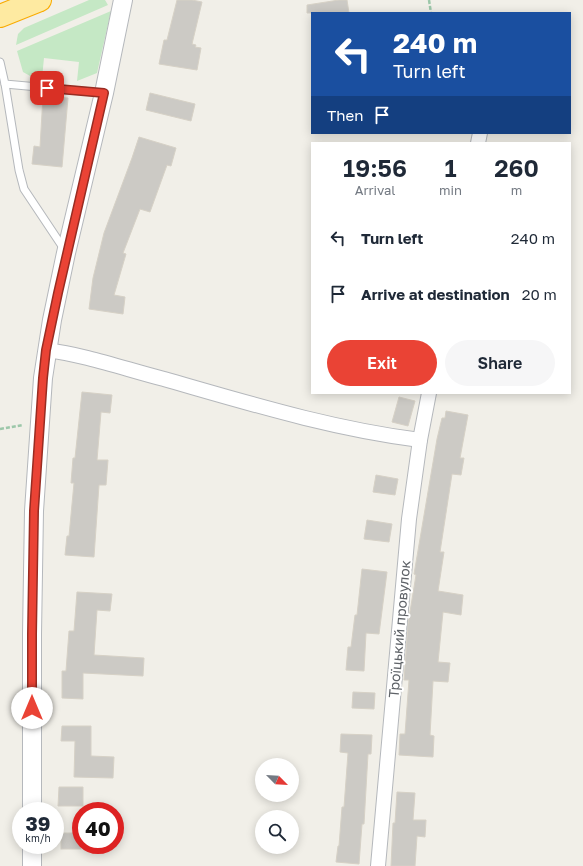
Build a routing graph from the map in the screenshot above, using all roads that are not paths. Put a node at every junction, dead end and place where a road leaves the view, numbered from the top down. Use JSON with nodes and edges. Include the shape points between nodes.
{"nodes":[{"id":1,"x":40,"y":0,"type":"edge"},
{"id":2,"x":123,"y":0,"type":"edge"},
{"id":3,"x":0,"y":16,"type":"edge"},
{"id":4,"x":0,"y":62,"type":"edge"},
{"id":5,"x":5,"y":84,"type":"junction"},
{"id":6,"x":104,"y":93,"type":"junction"},
{"id":7,"x":66,"y":253,"type":"junction"},
{"id":8,"x":46,"y":350,"type":"junction"},
{"id":9,"x":429,"y":394,"type":"edge"},
{"id":10,"x":420,"y":440,"type":"junction"},
{"id":11,"x":32,"y":802,"type":"edge"},
{"id":12,"x":32,"y":854,"type":"edge"},
{"id":13,"x":32,"y":866,"type":"edge"},
{"id":14,"x":378,"y":866,"type":"edge"}],
"edges":[{"from":1,"to":3,"type":"highway"},
{"from":2,"to":6,"type":"street"},
{"from":4,"to":5,"type":"lane"},
{"from":5,"to":6,"type":"lane"},
{"from":5,"to":7,"type":"lane","via":[[24,189]]},
{"from":6,"to":7,"type":"street"},
{"from":7,"to":8,"type":"street"},
{"from":8,"to":10,"type":"street","via":[[82,357],[340,427]]},
{"from":8,"to":11,"type":"street","via":[[34,511]]},
{"from":9,"to":10,"type":"street","name":"Троїцький провулок"},
{"from":10,"to":14,"type":"street","name":"Троїцький провулок","via":[[409,519]]},
{"from":12,"to":13,"type":"street"}]}
